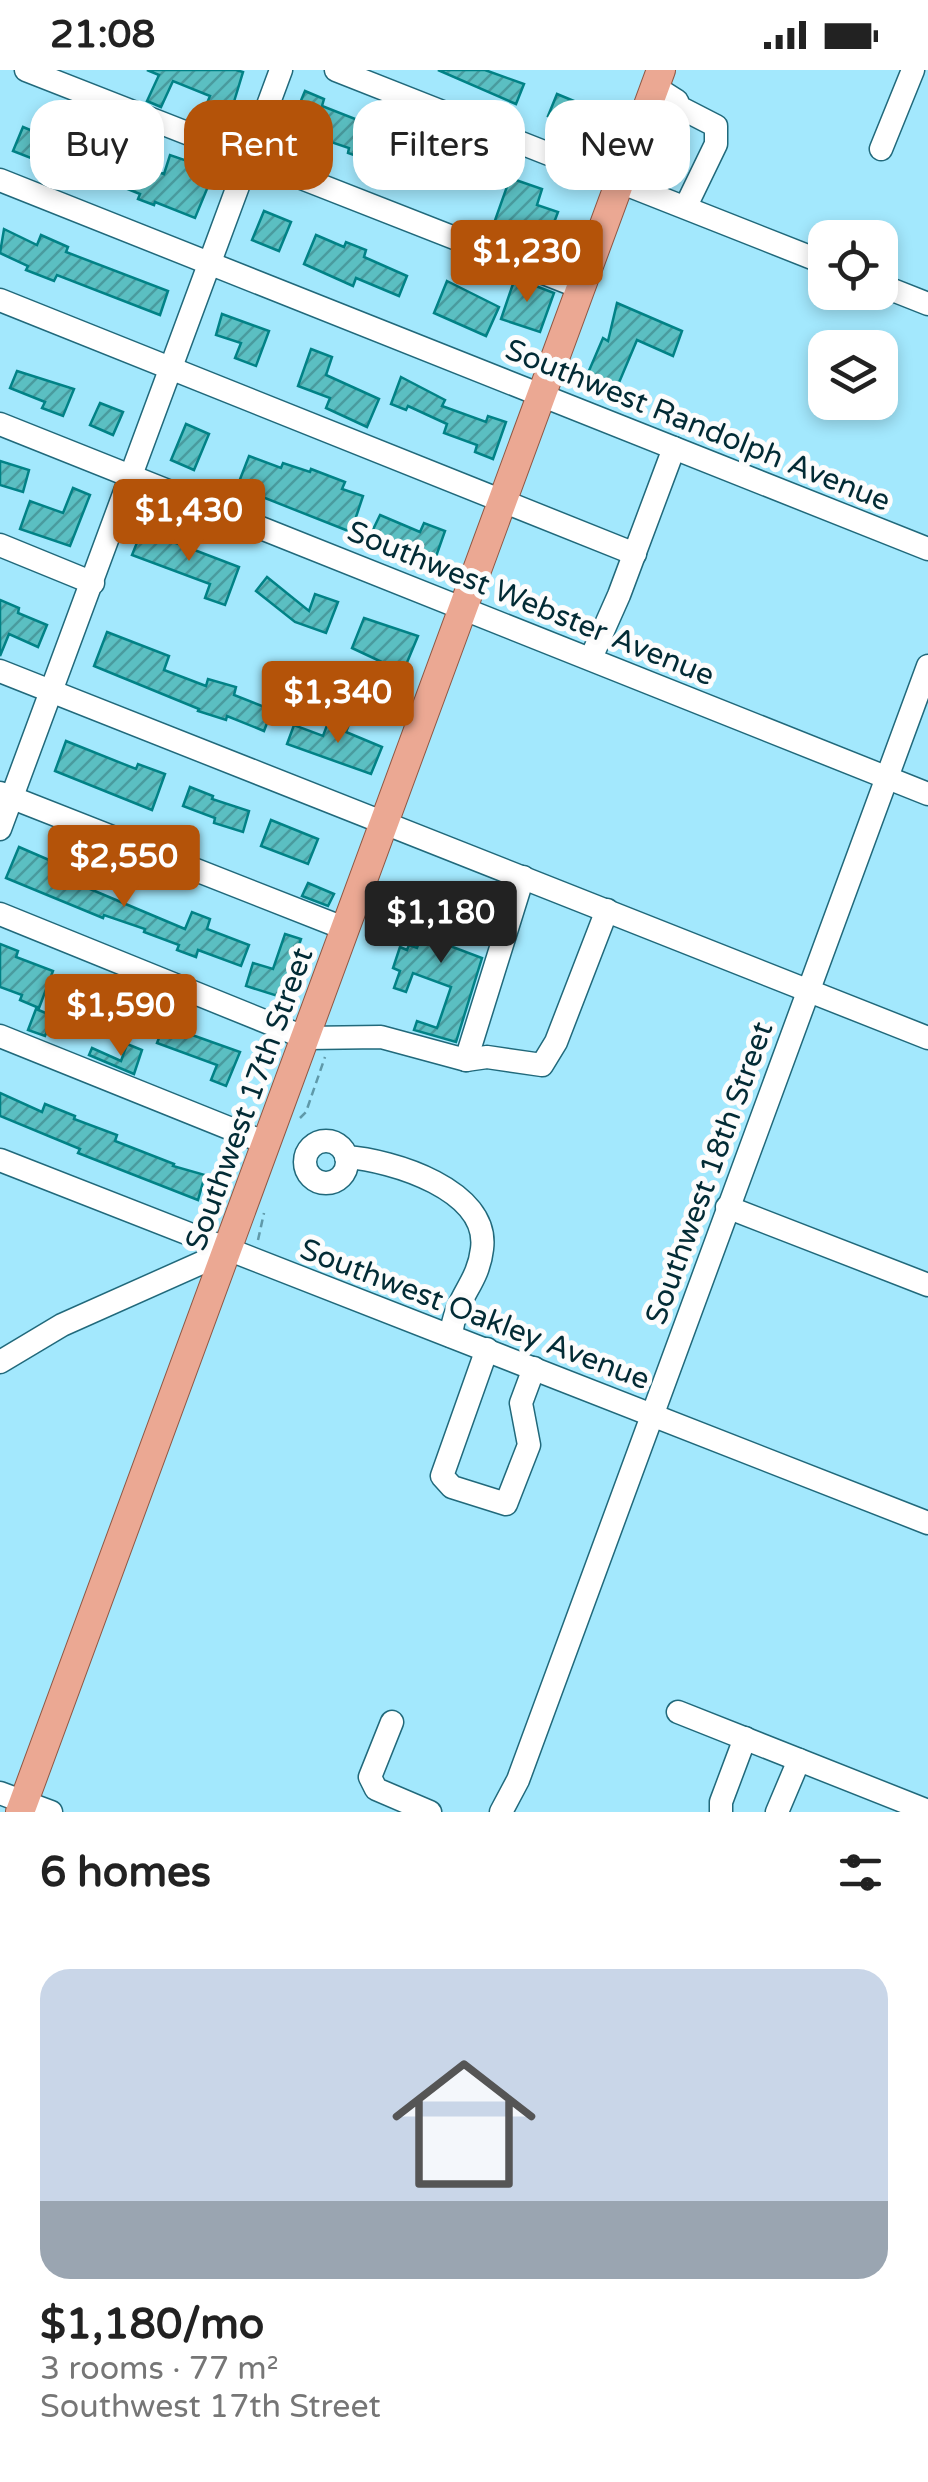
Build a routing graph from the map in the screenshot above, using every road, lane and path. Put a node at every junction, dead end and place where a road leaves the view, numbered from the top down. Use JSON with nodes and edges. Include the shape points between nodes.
{"nodes":[{"id":1,"x":26,"y":70,"type":"edge"},
{"id":2,"x":281,"y":70,"type":"edge"},
{"id":3,"x":336,"y":70,"type":"edge"},
{"id":4,"x":914,"y":70,"type":"edge"},
{"id":5,"x":657,"y":75,"type":"edge"},
{"id":6,"x":270,"y":100,"type":"edge"},
{"id":7,"x":648,"y":100,"type":"edge"},
{"id":8,"x":184,"y":131,"type":"edge"},
{"id":9,"x":881,"y":150,"type":"dead end"},
{"id":10,"x":545,"y":152,"type":"edge"},
{"id":11,"x":0,"y":180,"type":"edge"},
{"id":12,"x":333,"y":189,"type":"edge"},
{"id":13,"x":238,"y":190,"type":"edge"},
{"id":14,"x":617,"y":190,"type":"edge"},
{"id":15,"x":642,"y":190,"type":"edge"},
{"id":16,"x":686,"y":206,"type":"junction"},
{"id":17,"x":808,"y":256,"type":"edge"},
{"id":18,"x":211,"y":264,"type":"junction"},
{"id":19,"x":582,"y":288,"type":"junction"},
{"id":20,"x":898,"y":292,"type":"edge"},
{"id":21,"x":0,"y":300,"type":"edge"},
{"id":22,"x":928,"y":304,"type":"edge"},
{"id":23,"x":173,"y":368,"type":"junction"},
{"id":24,"x":543,"y":396,"type":"junction"},
{"id":25,"x":0,"y":424,"type":"edge"},
{"id":26,"x":674,"y":448,"type":"junction"},
{"id":27,"x":133,"y":476,"type":"junction"},
{"id":28,"x":504,"y":502,"type":"junction"},
{"id":29,"x":0,"y":545,"type":"edge"},
{"id":30,"x":928,"y":549,"type":"edge"},
{"id":31,"x":635,"y":554,"type":"junction"},
{"id":32,"x":93,"y":584,"type":"junction"},
{"id":33,"x":464,"y":608,"type":"junction"},
{"id":34,"x":591,"y":658,"type":"junction"},
{"id":35,"x":928,"y":666,"type":"edge"},
{"id":36,"x":0,"y":671,"type":"edge"},
{"id":37,"x":53,"y":692,"type":"junction"},
{"id":38,"x":887,"y":778,"type":"junction"},
{"id":39,"x":928,"y":794,"type":"edge"},
{"id":40,"x":6,"y":795,"type":"edge"},
{"id":41,"x":385,"y":823,"type":"junction"},
{"id":42,"x":0,"y":829,"type":"edge"},
{"id":43,"x":524,"y":878,"type":"junction"},
{"id":44,"x":607,"y":910,"type":"junction"},
{"id":45,"x":0,"y":914,"type":"edge"},
{"id":46,"x":346,"y":929,"type":"junction"},
{"id":47,"x":807,"y":991,"type":"junction"},
{"id":48,"x":0,"y":1036,"type":"edge"},
{"id":49,"x":306,"y":1038,"type":"junction"},
{"id":50,"x":928,"y":1038,"type":"edge"},
{"id":51,"x":466,"y":1060,"type":"junction"},
{"id":52,"x":266,"y":1143,"type":"junction"},
{"id":53,"x":346,"y":1157,"type":"dead end"},
{"id":54,"x":0,"y":1160,"type":"edge"},
{"id":55,"x":727,"y":1207,"type":"junction"},
{"id":56,"x":228,"y":1251,"type":"junction"},
{"id":57,"x":928,"y":1284,"type":"edge"},
{"id":58,"x":451,"y":1336,"type":"junction"},
{"id":59,"x":486,"y":1349,"type":"junction"},
{"id":60,"x":0,"y":1362,"type":"edge"},
{"id":61,"x":534,"y":1368,"type":"junction"},
{"id":62,"x":654,"y":1416,"type":"junction"},
{"id":63,"x":928,"y":1523,"type":"edge"},
{"id":64,"x":678,"y":1712,"type":"dead end"},
{"id":65,"x":392,"y":1722,"type":"dead end"},
{"id":66,"x":745,"y":1738,"type":"junction"},
{"id":67,"x":799,"y":1760,"type":"junction"},
{"id":68,"x":15,"y":1802,"type":"edge"},
{"id":69,"x":928,"y":1811,"type":"edge"},
{"id":70,"x":51,"y":1812,"type":"edge"},
{"id":71,"x":430,"y":1812,"type":"edge"},
{"id":72,"x":502,"y":1812,"type":"edge"},
{"id":73,"x":721,"y":1812,"type":"edge"},
{"id":74,"x":777,"y":1812,"type":"edge"}],
"edges":[{"from":1,"to":8,"type":"street"},
{"from":2,"to":6,"type":"street"},
{"from":3,"to":10,"type":"street"},
{"from":4,"to":9,"type":"street"},
{"from":5,"to":7,"type":"main road","name":"Southwest 17th Street"},
{"from":5,"to":16,"type":"street","via":[[679,107],[718,133]]},
{"from":11,"to":18,"type":"street","name":"Southwest Randolph Avenue"},
{"from":12,"to":19,"type":"street"},
{"from":13,"to":18,"type":"street"},
{"from":14,"to":19,"type":"main road","name":"Southwest 17th Street"},
{"from":15,"to":16,"type":"street"},
{"from":16,"to":17,"type":"street"},
{"from":18,"to":23,"type":"street"},
{"from":18,"to":24,"type":"street","name":"Southwest Randolph Avenue"},
{"from":19,"to":24,"type":"main road","name":"Southwest 17th Street"},
{"from":20,"to":22,"type":"street"},
{"from":21,"to":23,"type":"street"},
{"from":23,"to":27,"type":"street"},
{"from":23,"to":28,"type":"street"},
{"from":24,"to":26,"type":"street","name":"Southwest Randolph Avenue"},
{"from":24,"to":28,"type":"main road","name":"Southwest 17th Street"},
{"from":25,"to":27,"type":"street","name":"Southwest Webster Avenue"},
{"from":26,"to":30,"type":"street","name":"Southwest Randolph Avenue"},
{"from":26,"to":31,"type":"street"},
{"from":27,"to":32,"type":"street"},
{"from":27,"to":33,"type":"street","name":"Southwest Webster Avenue"},
{"from":28,"to":31,"type":"street"},
{"from":28,"to":33,"type":"main road","name":"Southwest 17th Street"},
{"from":29,"to":32,"type":"street"},
{"from":31,"to":34,"type":"street"},
{"from":32,"to":37,"type":"street"},
{"from":33,"to":34,"type":"street","name":"Southwest Webster Avenue"},
{"from":33,"to":41,"type":"main road","name":"Southwest 17th Street"},
{"from":34,"to":38,"type":"street","name":"Southwest Webster Avenue"},
{"from":35,"to":38,"type":"street","name":"Southwest 18th Street"},
{"from":36,"to":37,"type":"street"},
{"from":37,"to":40,"type":"street"},
{"from":37,"to":41,"type":"street"},
{"from":38,"to":39,"type":"street","name":"Southwest Webster Avenue"},
{"from":38,"to":47,"type":"street","name":"Southwest 18th Street"},
{"from":40,"to":42,"type":"street"},
{"from":40,"to":46,"type":"street"},
{"from":41,"to":43,"type":"street"},
{"from":41,"to":46,"type":"main road","name":"Southwest 17th Street"},
{"from":43,"to":44,"type":"street"},
{"from":43,"to":51,"type":"street"},
{"from":44,"to":47,"type":"street"},
{"from":44,"to":51,"type":"street","via":[[542,1065]]},
{"from":45,"to":49,"type":"street"},
{"from":46,"to":49,"type":"main road","name":"Southwest 17th Street"},
{"from":47,"to":50,"type":"street"},
{"from":47,"to":55,"type":"street","name":"Southwest 18th Street"},
{"from":48,"to":52,"type":"street"},
{"from":49,"to":51,"type":"street","via":[[381,1038]]},
{"from":49,"to":52,"type":"main road","name":"Southwest 17th Street"},
{"from":52,"to":56,"type":"main road","name":"Southwest 17th Street"},
{"from":53,"to":58,"type":"street","via":[[368,1158],[445,1187],[468,1204],[483,1245],[471,1287],[476,1296]]},
{"from":54,"to":56,"type":"street","name":"Southwest Oakley Avenue"},
{"from":55,"to":57,"type":"street"},
{"from":55,"to":62,"type":"street","name":"Southwest 18th Street"},
{"from":56,"to":58,"type":"street","name":"Southwest Oakley Avenue"},
{"from":56,"to":60,"type":"street","via":[[62,1325]]},
{"from":56,"to":68,"type":"main road","name":"Southwest 17th Street"},
{"from":58,"to":59,"type":"street","name":"Southwest Oakley Avenue"},
{"from":59,"to":61,"type":"street","name":"Southwest Oakley Avenue"},
{"from":59,"to":61,"type":"street","via":[[442,1476],[452,1487],[506,1504],[529,1446],[521,1404]]},
{"from":61,"to":62,"type":"street","name":"Southwest Oakley Avenue"},
{"from":62,"to":63,"type":"street","name":"Southwest Oakley Avenue"},
{"from":62,"to":72,"type":"street","name":"Southwest 18th Street"},
{"from":64,"to":66,"type":"street"},
{"from":65,"to":71,"type":"street","via":[[370,1776],[376,1788]]},
{"from":66,"to":67,"type":"street"},
{"from":66,"to":73,"type":"street"},
{"from":67,"to":69,"type":"street"},
{"from":67,"to":74,"type":"street"},
{"from":68,"to":70,"type":"street"}]}
